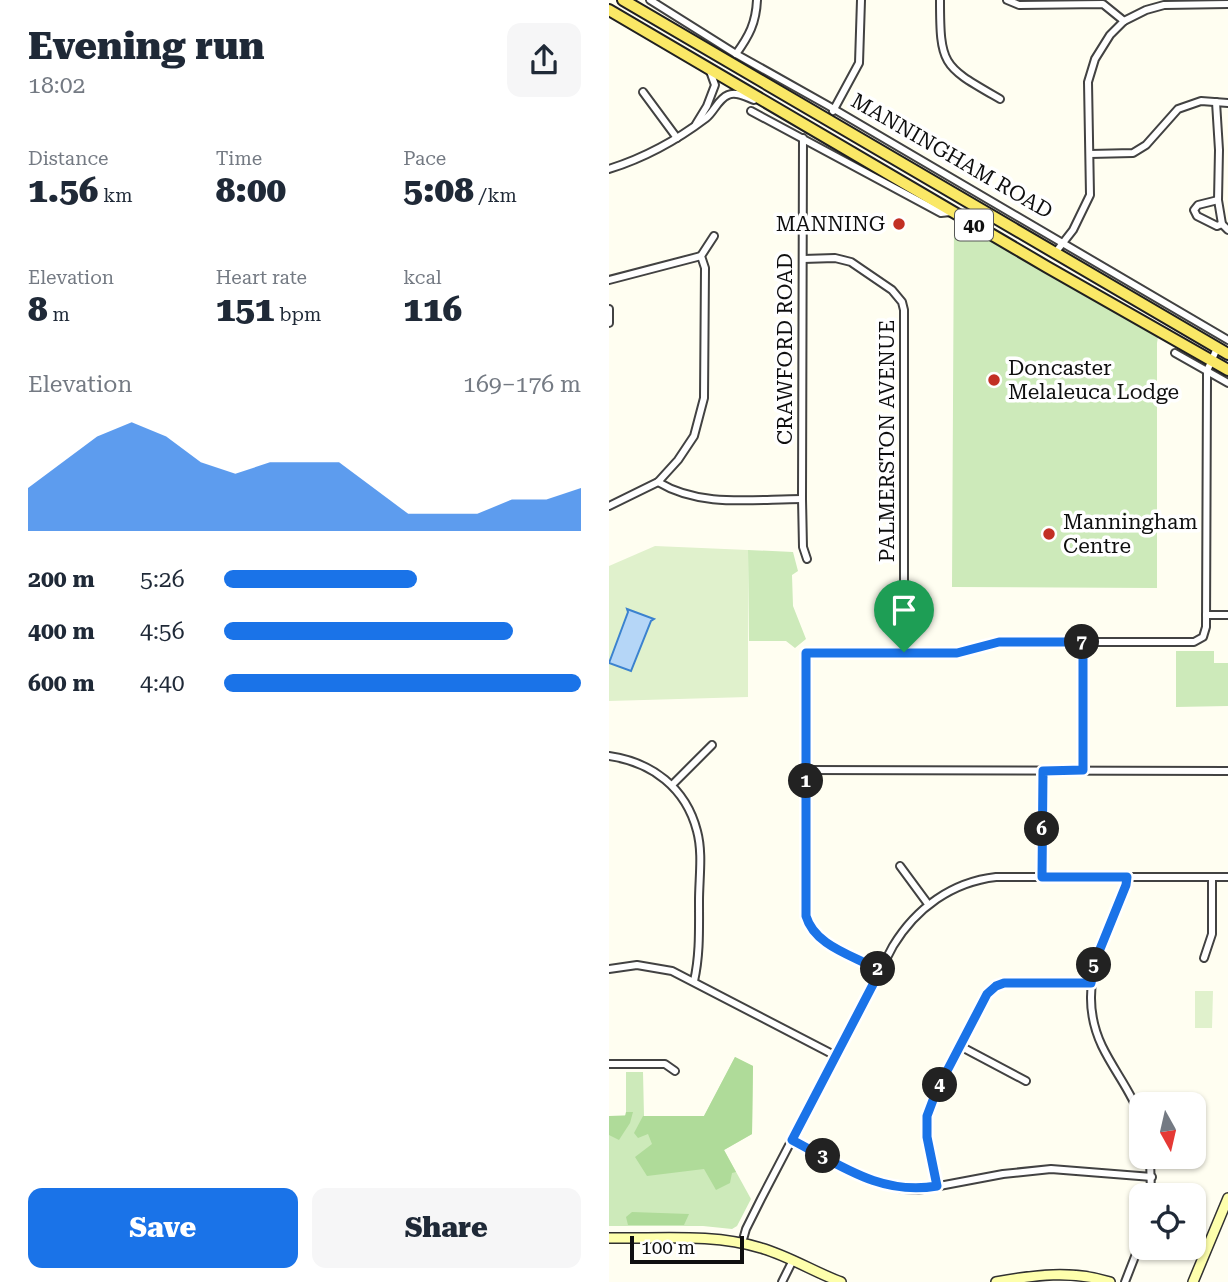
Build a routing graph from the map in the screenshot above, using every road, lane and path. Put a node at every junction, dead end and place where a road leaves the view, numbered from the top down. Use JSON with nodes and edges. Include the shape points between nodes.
{"nodes":[{"id":1,"x":622,"y":0,"type":"edge"},
{"id":2,"x":650,"y":0,"type":"edge"},
{"id":3,"x":757,"y":0,"type":"edge"},
{"id":4,"x":861,"y":0,"type":"edge"},
{"id":5,"x":940,"y":0,"type":"edge"},
{"id":6,"x":1007,"y":0,"type":"edge"},
{"id":7,"x":1228,"y":4,"type":"edge"},
{"id":8,"x":657,"y":5,"type":"junction"},
{"id":9,"x":609,"y":10,"type":"edge"},
{"id":10,"x":639,"y":10,"type":"junction"},
{"id":11,"x":659,"y":21,"type":"junction"},
{"id":12,"x":1124,"y":21,"type":"junction"},
{"id":13,"x":736,"y":54,"type":"junction"},
{"id":14,"x":709,"y":69,"type":"junction"},
{"id":15,"x":742,"y":70,"type":"junction"},
{"id":16,"x":734,"y":83,"type":"junction"},
{"id":17,"x":643,"y":92,"type":"dead end"},
{"id":18,"x":1000,"y":99,"type":"dead end"},
{"id":19,"x":1216,"y":102,"type":"junction"},
{"id":20,"x":1228,"y":103,"type":"edge"},
{"id":21,"x":773,"y":106,"type":"junction"},
{"id":22,"x":834,"y":109,"type":"junction"},
{"id":23,"x":751,"y":111,"type":"dead end"},
{"id":24,"x":789,"y":116,"type":"junction"},
{"id":25,"x":828,"y":120,"type":"junction"},
{"id":26,"x":695,"y":125,"type":"junction"},
{"id":27,"x":815,"y":131,"type":"junction"},
{"id":28,"x":791,"y":132,"type":"junction"},
{"id":29,"x":677,"y":138,"type":"junction"},
{"id":30,"x":803,"y":138,"type":"junction"},
{"id":31,"x":1090,"y":154,"type":"junction"},
{"id":32,"x":609,"y":169,"type":"edge"},
{"id":33,"x":1218,"y":200,"type":"junction"},
{"id":34,"x":952,"y":211,"type":"junction"},
{"id":35,"x":1222,"y":224,"type":"junction"},
{"id":36,"x":1073,"y":230,"type":"junction"},
{"id":37,"x":1228,"y":230,"type":"edge"},
{"id":38,"x":714,"y":236,"type":"dead end"},
{"id":39,"x":1062,"y":243,"type":"junction"},
{"id":40,"x":1069,"y":247,"type":"junction"},
{"id":41,"x":701,"y":256,"type":"junction"},
{"id":42,"x":1060,"y":256,"type":"junction"},
{"id":43,"x":803,"y":259,"type":"junction"},
{"id":44,"x":1051,"y":270,"type":"junction"},
{"id":45,"x":609,"y":280,"type":"edge"},
{"id":46,"x":609,"y":309,"type":"edge"},
{"id":47,"x":609,"y":323,"type":"edge"},
{"id":48,"x":1228,"y":340,"type":"edge"},
{"id":49,"x":1217,"y":348,"type":"junction"},
{"id":50,"x":1175,"y":353,"type":"dead end"},
{"id":51,"x":1228,"y":354,"type":"edge"},
{"id":52,"x":1209,"y":365,"type":"junction"},
{"id":53,"x":1228,"y":370,"type":"edge"},
{"id":54,"x":1228,"y":383,"type":"edge"},
{"id":55,"x":658,"y":482,"type":"junction"},
{"id":56,"x":802,"y":499,"type":"junction"},
{"id":57,"x":609,"y":506,"type":"edge"},
{"id":58,"x":807,"y":559,"type":"dead end"},
{"id":59,"x":1206,"y":615,"type":"junction"},
{"id":60,"x":1228,"y":615,"type":"edge"},
{"id":61,"x":1083,"y":642,"type":"junction"},
{"id":62,"x":904,"y":652,"type":"junction"},
{"id":63,"x":712,"y":745,"type":"dead end"},
{"id":64,"x":609,"y":756,"type":"edge"},
{"id":65,"x":806,"y":770,"type":"junction"},
{"id":66,"x":1083,"y":770,"type":"junction"},
{"id":67,"x":1043,"y":771,"type":"junction"},
{"id":68,"x":1228,"y":771,"type":"edge"},
{"id":69,"x":673,"y":784,"type":"junction"},
{"id":70,"x":900,"y":866,"type":"dead end"},
{"id":71,"x":1042,"y":877,"type":"junction"},
{"id":72,"x":1127,"y":877,"type":"junction"},
{"id":73,"x":1228,"y":877,"type":"edge"},
{"id":74,"x":1212,"y":878,"type":"junction"},
{"id":75,"x":928,"y":904,"type":"junction"},
{"id":76,"x":1204,"y":958,"type":"dead end"},
{"id":77,"x":609,"y":969,"type":"edge"},
{"id":78,"x":880,"y":971,"type":"junction"},
{"id":79,"x":694,"y":981,"type":"junction"},
{"id":80,"x":1091,"y":983,"type":"junction"},
{"id":81,"x":960,"y":1046,"type":"junction"},
{"id":82,"x":836,"y":1056,"type":"junction"},
{"id":83,"x":609,"y":1064,"type":"edge"},
{"id":84,"x":675,"y":1071,"type":"dead end"},
{"id":85,"x":1026,"y":1081,"type":"dead end"},
{"id":86,"x":1130,"y":1092,"type":"edge"},
{"id":87,"x":792,"y":1140,"type":"junction"},
{"id":88,"x":1151,"y":1169,"type":"edge"},
{"id":89,"x":1151,"y":1177,"type":"junction"},
{"id":90,"x":1151,"y":1183,"type":"edge"},
{"id":91,"x":937,"y":1186,"type":"junction"},
{"id":92,"x":1228,"y":1198,"type":"edge"},
{"id":93,"x":609,"y":1238,"type":"edge"},
{"id":94,"x":742,"y":1243,"type":"junction"},
{"id":95,"x":793,"y":1260,"type":"junction"},
{"id":96,"x":1134,"y":1260,"type":"edge"},
{"id":97,"x":782,"y":1282,"type":"edge"},
{"id":98,"x":841,"y":1282,"type":"edge"},
{"id":99,"x":996,"y":1282,"type":"edge"},
{"id":100,"x":1110,"y":1282,"type":"edge"},
{"id":101,"x":1125,"y":1282,"type":"edge"},
{"id":102,"x":1193,"y":1282,"type":"edge"}],
"edges":[{"from":1,"to":10,"type":"main road","name":"MANNINGHAM ROAD","number":"40"},
{"from":2,"to":8,"type":"street","name":"MANNINGHAM ROAD"},
{"from":3,"to":13,"type":"street","via":[[753,28]]},
{"from":4,"to":22,"type":"street","via":[[859,63]]},
{"from":5,"to":18,"type":"street","via":[[942,49],[949,65]]},
{"from":6,"to":12,"type":"street","via":[[1019,5],[1103,4]]},
{"from":7,"to":12,"type":"street","via":[[1164,5]]},
{"from":8,"to":10,"type":"street"},
{"from":8,"to":11,"type":"street"},
{"from":8,"to":13,"type":"street","name":"MANNINGHAM ROAD"},
{"from":9,"to":14,"type":"main road","number":"40"},
{"from":10,"to":11,"type":"main road","name":"MANNINGHAM ROAD","number":"40"},
{"from":11,"to":15,"type":"main road","name":"MANNINGHAM ROAD","number":"40"},
{"from":12,"to":31,"type":"street","via":[[1095,59],[1088,82]]},
{"from":13,"to":22,"type":"street","name":"MANNINGHAM ROAD"},
{"from":14,"to":16,"type":"main road","number":"40"},
{"from":14,"to":26,"type":"street","via":[[715,85]]},
{"from":15,"to":16,"type":"main road"},
{"from":15,"to":25,"type":"main road","name":"MANNINGHAM ROAD","number":"40"},
{"from":16,"to":21,"type":"main road","number":"40"},
{"from":17,"to":29,"type":"street"},
{"from":19,"to":20,"type":"street"},
{"from":19,"to":31,"type":"street","via":[[1178,108],[1146,145],[1133,152]]},
{"from":19,"to":33,"type":"street"},
{"from":21,"to":24,"type":"main road","number":"40"},
{"from":21,"to":26,"type":"street","via":[[732,93]]},
{"from":22,"to":25,"type":"street"},
{"from":22,"to":39,"type":"street","name":"MANNINGHAM ROAD"},
{"from":23,"to":28,"type":"street"},
{"from":24,"to":27,"type":"main road","number":"40"},
{"from":24,"to":28,"type":"street"},
{"from":25,"to":27,"type":"street"},
{"from":25,"to":42,"type":"main road","name":"MANNINGHAM ROAD","number":"40"},
{"from":26,"to":29,"type":"street"},
{"from":27,"to":34,"type":"main road","number":"40"},
{"from":28,"to":30,"type":"street"},
{"from":29,"to":32,"type":"street"},
{"from":30,"to":34,"type":"street","via":[[941,213]]},
{"from":30,"to":43,"type":"street","name":"CRAWFORD ROAD"},
{"from":31,"to":36,"type":"street","via":[[1090,195]]},
{"from":33,"to":35,"type":"street"},
{"from":33,"to":35,"type":"street","via":[[1193,210],[1217,226]]},
{"from":34,"to":44,"type":"main road","number":"40"},
{"from":35,"to":37,"type":"street"},
{"from":36,"to":39,"type":"street"},
{"from":36,"to":40,"type":"street"},
{"from":38,"to":41,"type":"street"},
{"from":39,"to":40,"type":"street","name":"MANNINGHAM ROAD"},
{"from":39,"to":42,"type":"street"},
{"from":40,"to":42,"type":"street"},
{"from":40,"to":48,"type":"street","name":"MANNINGHAM ROAD"},
{"from":41,"to":45,"type":"street"},
{"from":41,"to":55,"type":"street","via":[[705,268],[702,411],[687,449]]},
{"from":42,"to":44,"type":"main road"},
{"from":42,"to":49,"type":"main road","name":"MANNINGHAM ROAD","number":"40"},
{"from":43,"to":56,"type":"street","name":"CRAWFORD ROAD"},
{"from":43,"to":62,"type":"street","name":"PALMERSTON AVENUE","via":[[852,262],[902,302]]},
{"from":44,"to":52,"type":"main road","number":"40"},
{"from":46,"to":47,"type":"street"},
{"from":49,"to":51,"type":"main road","name":"MANNINGHAM ROAD","number":"40"},
{"from":49,"to":52,"type":"street"},
{"from":50,"to":52,"type":"street"},
{"from":52,"to":53,"type":"main road","number":"40"},
{"from":52,"to":54,"type":"street"},
{"from":52,"to":59,"type":"street"},
{"from":55,"to":56,"type":"street","via":[[702,499]]},
{"from":55,"to":57,"type":"street"},
{"from":56,"to":58,"type":"street","name":"CRAWFORD ROAD"},
{"from":59,"to":60,"type":"street"},
{"from":59,"to":61,"type":"street","via":[[1203,637],[1194,642]]},
{"from":61,"to":62,"type":"street","via":[[999,642],[957,653]]},
{"from":61,"to":66,"type":"street"},
{"from":62,"to":65,"type":"street","via":[[806,653]]},
{"from":63,"to":69,"type":"street"},
{"from":64,"to":69,"type":"street","via":[[641,764]]},
{"from":65,"to":67,"type":"street"},
{"from":65,"to":78,"type":"street","via":[[808,922],[827,943]]},
{"from":66,"to":67,"type":"street"},
{"from":66,"to":68,"type":"street"},
{"from":67,"to":71,"type":"street"},
{"from":69,"to":79,"type":"street","via":[[699,840]]},
{"from":70,"to":75,"type":"street"},
{"from":71,"to":72,"type":"street"},
{"from":71,"to":75,"type":"street","via":[[978,880]]},
{"from":72,"to":74,"type":"street"},
{"from":72,"to":80,"type":"street"},
{"from":73,"to":74,"type":"street"},
{"from":74,"to":76,"type":"street","via":[[1212,934]]},
{"from":75,"to":78,"type":"street","via":[[901,933]]},
{"from":77,"to":79,"type":"street","via":[[648,965]]},
{"from":78,"to":82,"type":"street"},
{"from":79,"to":82,"type":"street"},
{"from":80,"to":81,"type":"street","via":[[996,986],[987,994]]},
{"from":80,"to":86,"type":"street","via":[[1098,1035]]},
{"from":81,"to":85,"type":"street"},
{"from":81,"to":91,"type":"street","via":[[927,1116]]},
{"from":82,"to":87,"type":"street"},
{"from":83,"to":84,"type":"street","via":[[665,1064]]},
{"from":87,"to":91,"type":"street","via":[[879,1184],[906,1190]]},
{"from":87,"to":94,"type":"street"},
{"from":88,"to":89,"type":"street"},
{"from":89,"to":90,"type":"street"},
{"from":89,"to":91,"type":"street","via":[[1051,1169]]},
{"from":92,"to":102,"type":"main road"},
{"from":93,"to":94,"type":"main road"},
{"from":94,"to":95,"type":"main road"},
{"from":95,"to":97,"type":"street"},
{"from":95,"to":98,"type":"main road"},
{"from":96,"to":101,"type":"street"},
{"from":99,"to":100,"type":"main road","via":[[1053,1274]]}]}
